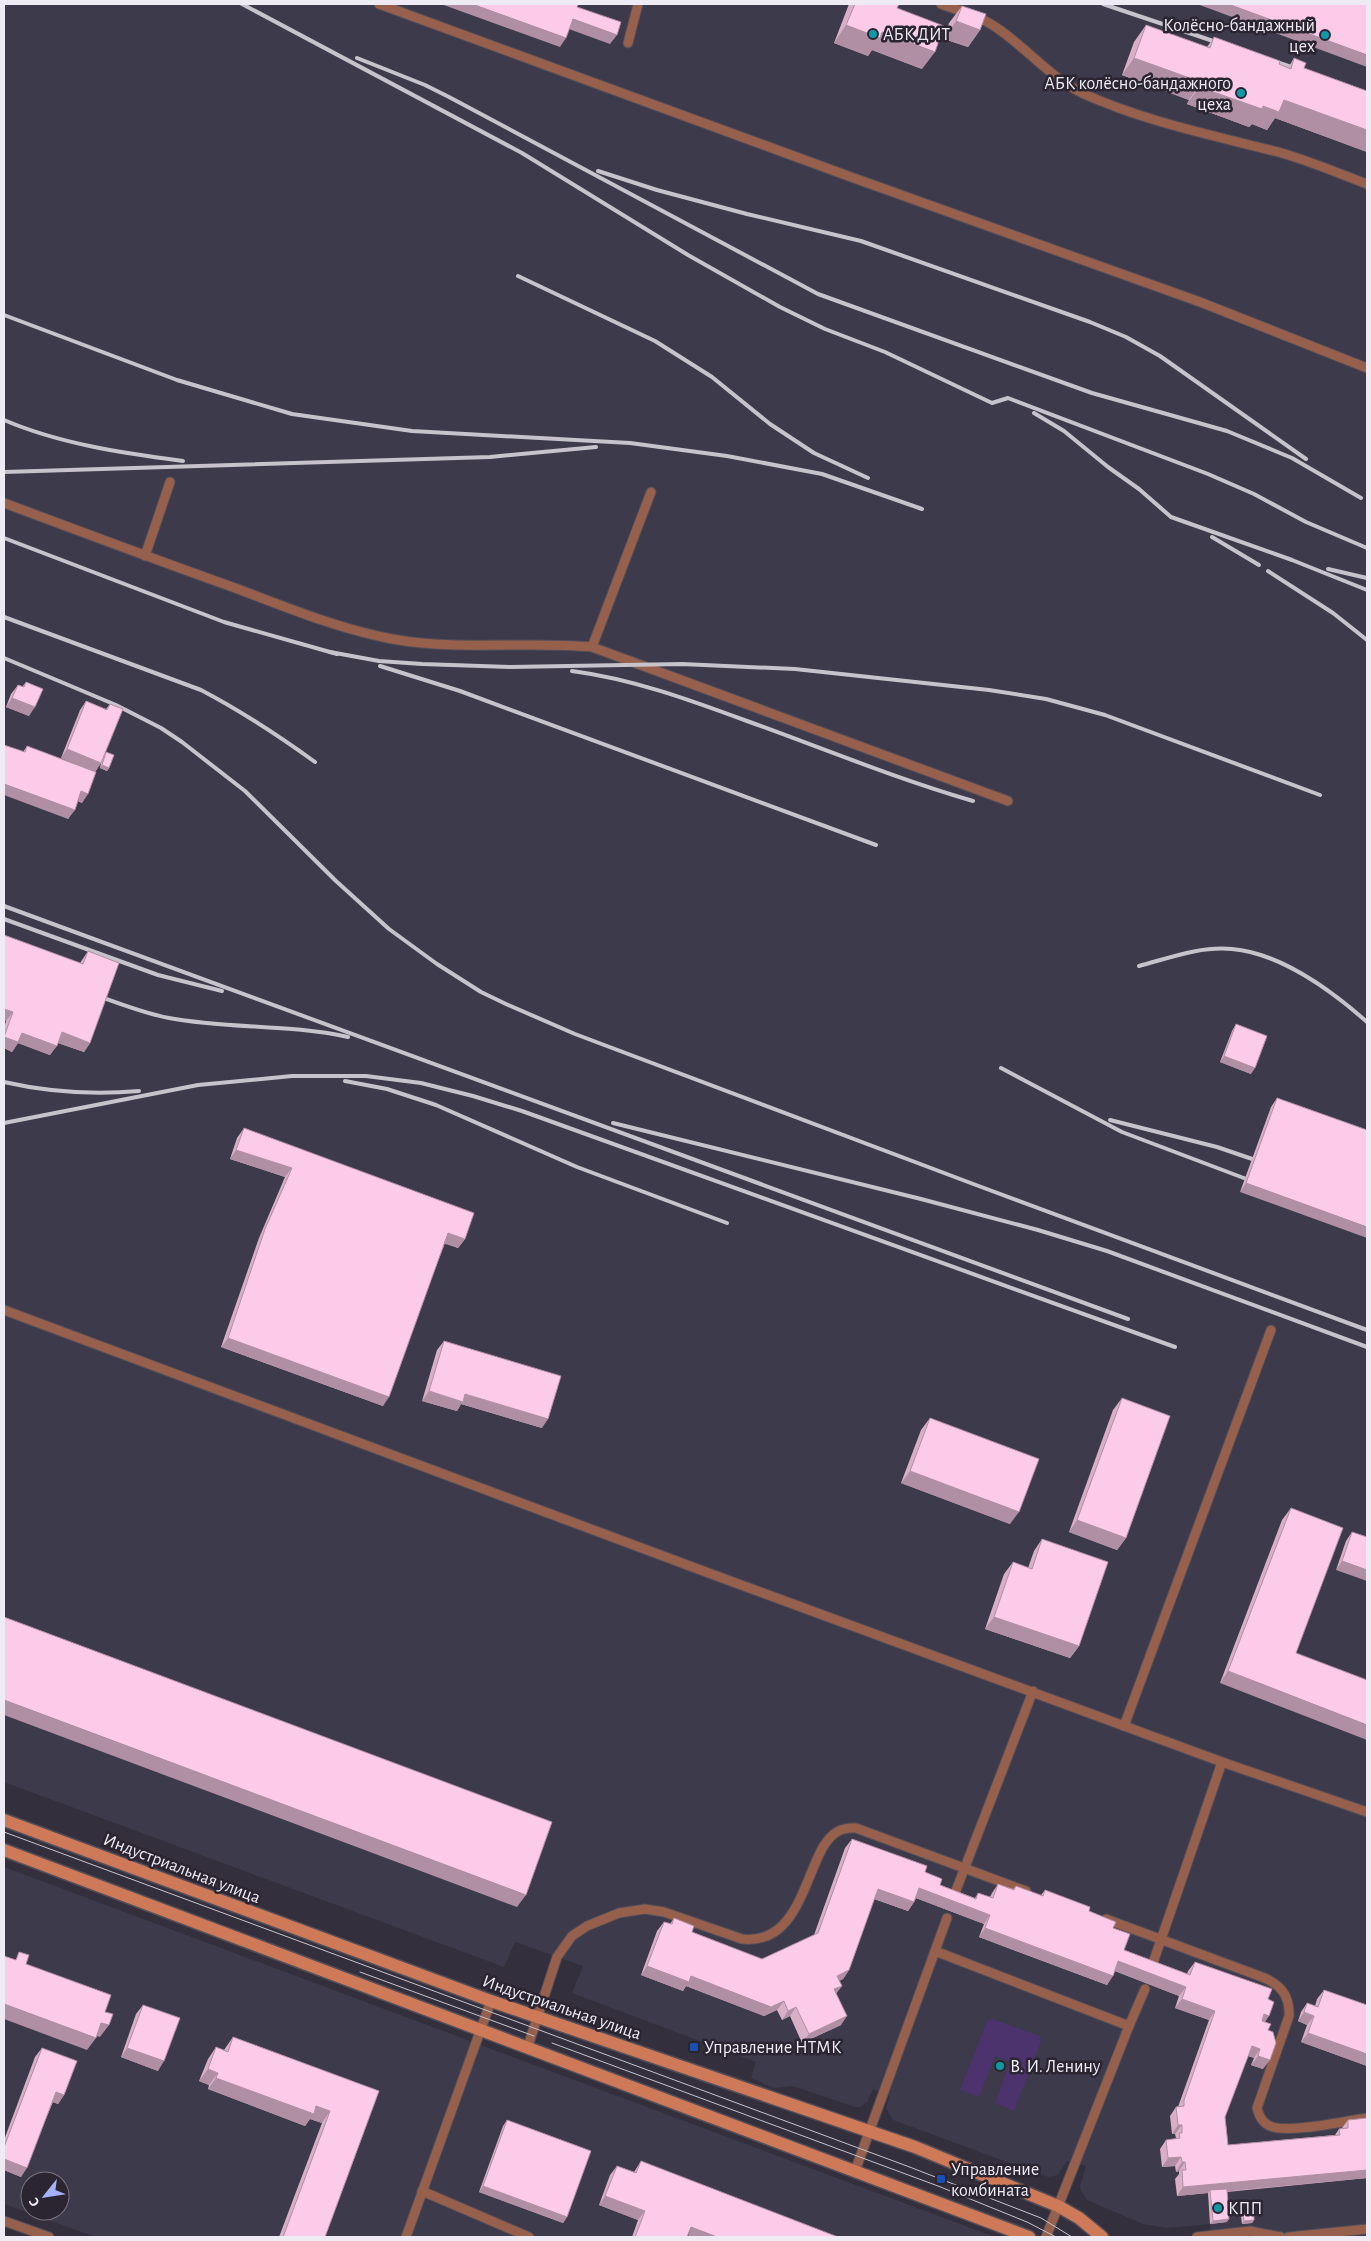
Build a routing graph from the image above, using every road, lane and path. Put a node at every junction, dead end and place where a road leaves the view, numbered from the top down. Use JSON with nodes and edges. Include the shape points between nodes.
{"nodes":[{"id":1,"x":380,"y":4,"type":"edge"},
{"id":2,"x":638,"y":4,"type":"edge"},
{"id":3,"x":941,"y":4,"type":"edge"},
{"id":4,"x":628,"y":43,"type":"dead end"},
{"id":5,"x":1367,"y":184,"type":"edge"},
{"id":6,"x":1367,"y":368,"type":"edge"},
{"id":7,"x":170,"y":482,"type":"dead end"},
{"id":8,"x":650,"y":492,"type":"dead end"},
{"id":9,"x":4,"y":503,"type":"edge"},
{"id":10,"x":145,"y":556,"type":"junction"},
{"id":11,"x":592,"y":647,"type":"junction"},
{"id":12,"x":1008,"y":801,"type":"dead end"},
{"id":13,"x":4,"y":1310,"type":"edge"},
{"id":14,"x":1271,"y":1330,"type":"dead end"},
{"id":15,"x":1033,"y":1691,"type":"junction"},
{"id":16,"x":1124,"y":1726,"type":"junction"},
{"id":17,"x":1222,"y":1762,"type":"junction"},
{"id":18,"x":1367,"y":1812,"type":"edge"},
{"id":19,"x":4,"y":1820,"type":"edge"},
{"id":20,"x":4,"y":1850,"type":"edge"},
{"id":21,"x":964,"y":1869,"type":"junction"},
{"id":22,"x":955,"y":1893,"type":"edge"},
{"id":23,"x":1039,"y":1895,"type":"edge"},
{"id":24,"x":1096,"y":1915,"type":"edge"},
{"id":25,"x":947,"y":1918,"type":"dead end"},
{"id":26,"x":1162,"y":1938,"type":"junction"},
{"id":27,"x":935,"y":1951,"type":"junction"},
{"id":28,"x":1153,"y":1963,"type":"edge"},
{"id":29,"x":1145,"y":1989,"type":"dead end"},
{"id":30,"x":491,"y":2001,"type":"junction"},
{"id":31,"x":538,"y":2017,"type":"junction"},
{"id":32,"x":1129,"y":2026,"type":"junction"},
{"id":33,"x":480,"y":2030,"type":"junction"},
{"id":34,"x":527,"y":2048,"type":"junction"},
{"id":35,"x":1367,"y":2118,"type":"edge"},
{"id":36,"x":869,"y":2132,"type":"junction"},
{"id":37,"x":855,"y":2171,"type":"junction"},
{"id":38,"x":422,"y":2191,"type":"junction"},
{"id":39,"x":1058,"y":2206,"type":"junction"},
{"id":40,"x":4,"y":2221,"type":"edge"},
{"id":41,"x":1367,"y":2229,"type":"edge"},
{"id":42,"x":49,"y":2237,"type":"edge"},
{"id":43,"x":406,"y":2237,"type":"edge"},
{"id":44,"x":529,"y":2237,"type":"edge"},
{"id":45,"x":1029,"y":2237,"type":"edge"},
{"id":46,"x":1046,"y":2237,"type":"edge"},
{"id":47,"x":1102,"y":2237,"type":"edge"},
{"id":48,"x":1197,"y":2237,"type":"edge"},
{"id":49,"x":1281,"y":2237,"type":"edge"},
{"id":50,"x":1288,"y":2237,"type":"edge"}],
"edges":[{"from":1,"to":6,"type":"lane","via":[[1191,299]]},
{"from":2,"to":4,"type":"lane"},
{"from":3,"to":5,"type":"lane","via":[[994,26],[1045,70],[1101,101],[1216,137],[1276,151]]},
{"from":7,"to":10,"type":"lane"},
{"from":8,"to":11,"type":"lane"},
{"from":9,"to":10,"type":"lane"},
{"from":10,"to":11,"type":"lane","via":[[308,615],[392,639],[442,644]]},
{"from":11,"to":12,"type":"lane"},
{"from":13,"to":15,"type":"lane"},
{"from":14,"to":16,"type":"lane"},
{"from":15,"to":16,"type":"lane"},
{"from":15,"to":21,"type":"lane"},
{"from":16,"to":17,"type":"lane"},
{"from":17,"to":18,"type":"lane"},
{"from":17,"to":26,"type":"lane"},
{"from":19,"to":30,"type":"main road","name":"Индустриальная улица"},
{"from":20,"to":33,"type":"main road"},
{"from":21,"to":22,"type":"lane"},
{"from":21,"to":23,"type":"lane"},
{"from":21,"to":31,"type":"lane","via":[[856,1828],[844,1828],[830,1836],[789,1920],[778,1931],[754,1940],[742,1939],[664,1912],[645,1909],[604,1918],[572,1936],[562,1947]]},
{"from":24,"to":26,"type":"lane"},
{"from":25,"to":27,"type":"lane"},
{"from":26,"to":28,"type":"lane"},
{"from":26,"to":35,"type":"lane","via":[[1274,1982],[1282,1989],[1289,2016],[1257,2108],[1263,2121],[1282,2129]]},
{"from":27,"to":32,"type":"lane"},
{"from":27,"to":36,"type":"lane"},
{"from":29,"to":32,"type":"lane"},
{"from":30,"to":31,"type":"main road","name":"Индустриальная улица"},
{"from":30,"to":33,"type":"lane"},
{"from":31,"to":34,"type":"lane"},
{"from":31,"to":36,"type":"main road","name":"Индустриальная улица"},
{"from":32,"to":39,"type":"lane"},
{"from":33,"to":34,"type":"main road"},
{"from":33,"to":38,"type":"lane"},
{"from":34,"to":37,"type":"main road"},
{"from":36,"to":37,"type":"lane"},
{"from":36,"to":39,"type":"main road","name":"Индустриальная улица"},
{"from":37,"to":45,"type":"main road"},
{"from":38,"to":43,"type":"lane"},
{"from":38,"to":44,"type":"lane"},
{"from":39,"to":46,"type":"lane"},
{"from":39,"to":47,"type":"main road","name":"Индустриальная улица"},
{"from":40,"to":42,"type":"lane"},
{"from":41,"to":50,"type":"lane"},
{"from":48,"to":49,"type":"lane","via":[[1250,2231]]}]}
